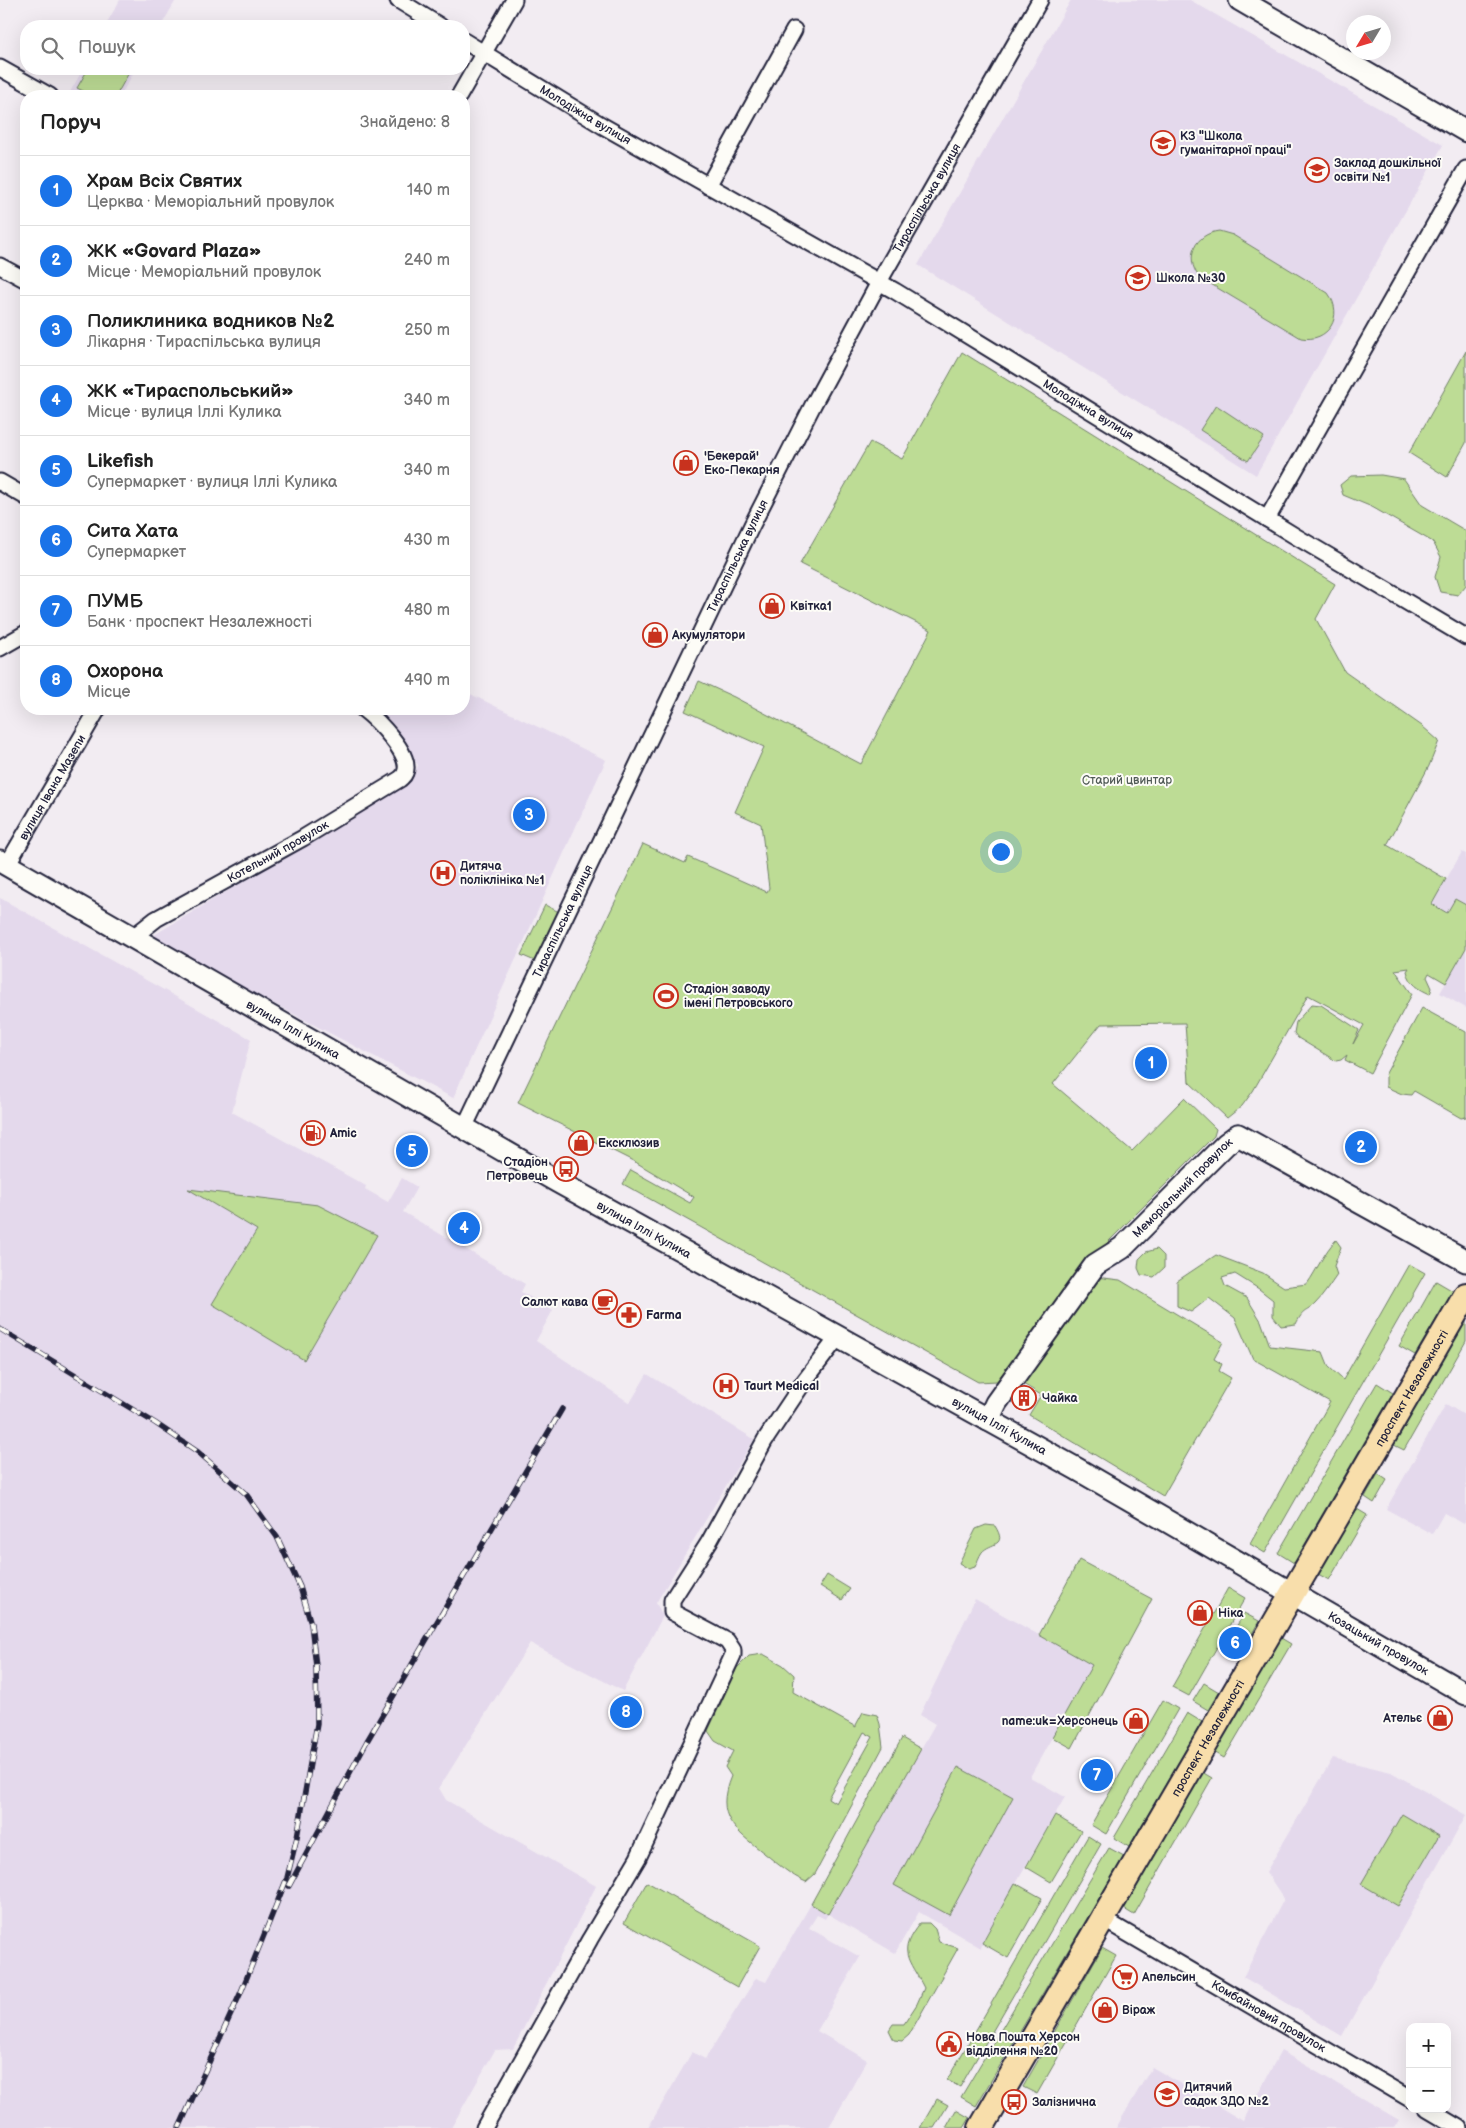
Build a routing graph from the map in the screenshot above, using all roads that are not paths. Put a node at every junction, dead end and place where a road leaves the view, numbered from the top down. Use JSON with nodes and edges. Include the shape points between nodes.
{"nodes":[{"id":1,"x":398,"y":0,"type":"edge"},
{"id":2,"x":514,"y":0,"type":"edge"},
{"id":3,"x":1040,"y":0,"type":"edge"},
{"id":4,"x":1240,"y":0,"type":"edge"},
{"id":5,"x":430,"y":20,"type":"edge"},
{"id":6,"x":794,"y":30,"type":"dead end"},
{"id":7,"x":470,"y":45,"type":"edge"},
{"id":8,"x":484,"y":54,"type":"junction"},
{"id":9,"x":0,"y":68,"type":"edge"},
{"id":10,"x":39,"y":90,"type":"edge"},
{"id":11,"x":463,"y":90,"type":"edge"},
{"id":12,"x":1466,"y":131,"type":"edge"},
{"id":13,"x":1466,"y":169,"type":"edge"},
{"id":14,"x":708,"y":186,"type":"junction"},
{"id":15,"x":0,"y":266,"type":"edge"},
{"id":16,"x":20,"y":277,"type":"edge"},
{"id":17,"x":879,"y":282,"type":"junction"},
{"id":18,"x":0,"y":482,"type":"edge"},
{"id":19,"x":20,"y":494,"type":"edge"},
{"id":20,"x":1267,"y":519,"type":"junction"},
{"id":21,"x":20,"y":636,"type":"edge"},
{"id":22,"x":1466,"y":637,"type":"edge"},
{"id":23,"x":0,"y":648,"type":"edge"},
{"id":24,"x":94,"y":715,"type":"edge"},
{"id":25,"x":370,"y":715,"type":"edge"},
{"id":26,"x":4,"y":863,"type":"edge"},
{"id":27,"x":132,"y":938,"type":"junction"},
{"id":28,"x":464,"y":1128,"type":"junction"},
{"id":29,"x":1466,"y":1261,"type":"edge"},
{"id":30,"x":1466,"y":1296,"type":"edge"},
{"id":31,"x":838,"y":1337,"type":"junction"},
{"id":32,"x":988,"y":1420,"type":"junction"},
{"id":33,"x":1292,"y":1592,"type":"junction"},
{"id":34,"x":1466,"y":1694,"type":"edge"},
{"id":35,"x":1103,"y":1919,"type":"junction"},
{"id":36,"x":1406,"y":2097,"type":"edge"},
{"id":37,"x":1434,"y":2113,"type":"edge"},
{"id":38,"x":484,"y":2128,"type":"edge"},
{"id":39,"x":981,"y":2128,"type":"edge"},
{"id":40,"x":1459,"y":2128,"type":"edge"}],
"edges":[{"from":1,"to":5,"type":"street"},
{"from":2,"to":8,"type":"street"},
{"from":3,"to":17,"type":"street","name":"Тираспільська вулиця"},
{"from":4,"to":12,"type":"street"},
{"from":6,"to":14,"type":"street"},
{"from":7,"to":8,"type":"street","name":"Молодіжна вулиця"},
{"from":8,"to":11,"type":"street"},
{"from":8,"to":14,"type":"street","name":"Молодіжна вулиця"},
{"from":9,"to":10,"type":"street"},
{"from":13,"to":20,"type":"street"},
{"from":14,"to":17,"type":"street","name":"Молодіжна вулиця"},
{"from":15,"to":16,"type":"street"},
{"from":17,"to":20,"type":"street","name":"Молодіжна вулиця"},
{"from":17,"to":28,"type":"street","name":"Тираспільська вулиця","via":[[752,525]]},
{"from":18,"to":19,"type":"street"},
{"from":20,"to":22,"type":"street","name":"Молодіжна вулиця"},
{"from":21,"to":23,"type":"street"},
{"from":24,"to":26,"type":"street","name":"вулиця Івана Мазепи"},
{"from":25,"to":27,"type":"street","name":"Котельний провулок","via":[[386,730],[402,754],[406,773],[391,786],[303,838],[156,919]]},
{"from":26,"to":27,"type":"street","name":"вулиця Іллі Кулика"},
{"from":27,"to":28,"type":"street","name":"вулиця Іллі Кулика"},
{"from":28,"to":31,"type":"street","name":"вулиця Іллі Кулика"},
{"from":29,"to":32,"type":"street","name":"Меморіальний провулок","via":[[1238,1135],[1122,1248],[1095,1265],[996,1403]]},
{"from":30,"to":33,"type":"main road","name":"проспект Незалежності"},
{"from":31,"to":32,"type":"street","name":"вулиця Іллі Кулика"},
{"from":31,"to":38,"type":"street","via":[[777,1421],[672,1600],[672,1612],[727,1641],[733,1655],[638,1858]]},
{"from":32,"to":33,"type":"street","name":"вулиця Іллі Кулика"},
{"from":33,"to":34,"type":"street","name":"Козацький провулок"},
{"from":33,"to":35,"type":"main road","name":"проспект Незалежності"},
{"from":35,"to":36,"type":"street","name":"Комбайновий провулок"},
{"from":35,"to":39,"type":"main road","name":"проспект Незалежності"},
{"from":37,"to":40,"type":"street"}]}
